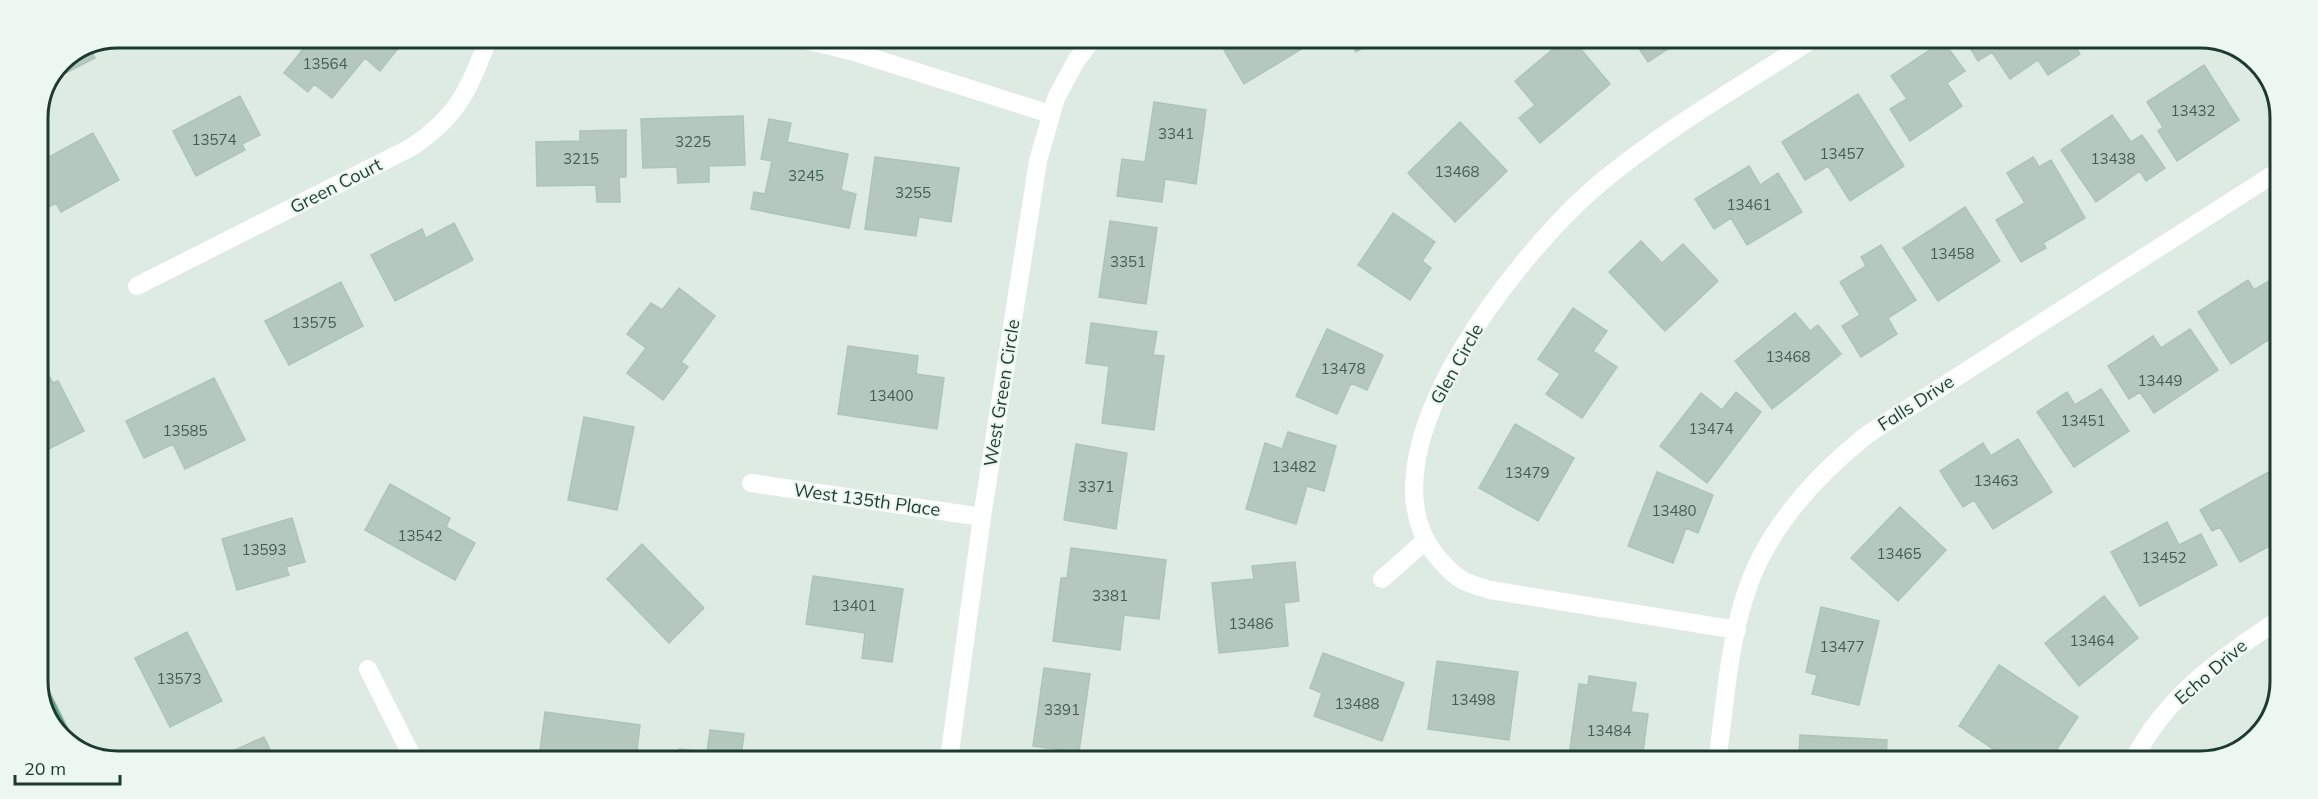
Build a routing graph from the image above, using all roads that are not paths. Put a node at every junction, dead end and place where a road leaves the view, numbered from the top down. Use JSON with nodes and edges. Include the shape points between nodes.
{"nodes":[{"id":1,"x":485,"y":48,"type":"edge"},
{"id":2,"x":838,"y":48,"type":"edge"},
{"id":3,"x":1086,"y":48,"type":"edge"},
{"id":4,"x":1799,"y":48,"type":"edge"},
{"id":5,"x":1050,"y":114,"type":"junction"},
{"id":6,"x":2270,"y":176,"type":"edge"},
{"id":7,"x":137,"y":286,"type":"dead end"},
{"id":8,"x":752,"y":483,"type":"dead end"},
{"id":9,"x":982,"y":517,"type":"junction"},
{"id":10,"x":1426,"y":540,"type":"junction"},
{"id":11,"x":1382,"y":579,"type":"dead end"},
{"id":12,"x":2270,"y":625,"type":"edge"},
{"id":13,"x":1737,"y":630,"type":"junction"},
{"id":14,"x":368,"y":669,"type":"dead end"},
{"id":15,"x":409,"y":751,"type":"edge"},
{"id":16,"x":950,"y":751,"type":"edge"},
{"id":17,"x":1718,"y":751,"type":"edge"},
{"id":18,"x":2140,"y":751,"type":"edge"}],
"edges":[{"from":1,"to":7,"type":"street","name":"Green Court","via":[[462,101],[437,130],[412,147]]},
{"from":2,"to":5,"type":"street"},
{"from":3,"to":5,"type":"street","name":"West Green Circle"},
{"from":4,"to":10,"type":"street","name":"Glen Circle","via":[[1649,145],[1598,185],[1535,249],[1487,310],[1432,405],[1413,472],[1413,501]]},
{"from":5,"to":9,"type":"street","name":"West Green Circle","via":[[1038,160]]},
{"from":6,"to":13,"type":"street","name":"Falls Drive","via":[[1868,434],[1832,463],[1797,500],[1770,541],[1744,598]]},
{"from":8,"to":9,"type":"street","name":"West 135th Place"},
{"from":9,"to":16,"type":"street","name":"West Green Circle"},
{"from":10,"to":11,"type":"street"},
{"from":10,"to":13,"type":"street","name":"Glen Circle","via":[[1442,564],[1464,581],[1490,590]]},
{"from":12,"to":18,"type":"street","name":"Echo Drive","via":[[2230,651],[2181,693]]},
{"from":13,"to":17,"type":"street","name":"Falls Drive"},
{"from":14,"to":15,"type":"street"}]}
